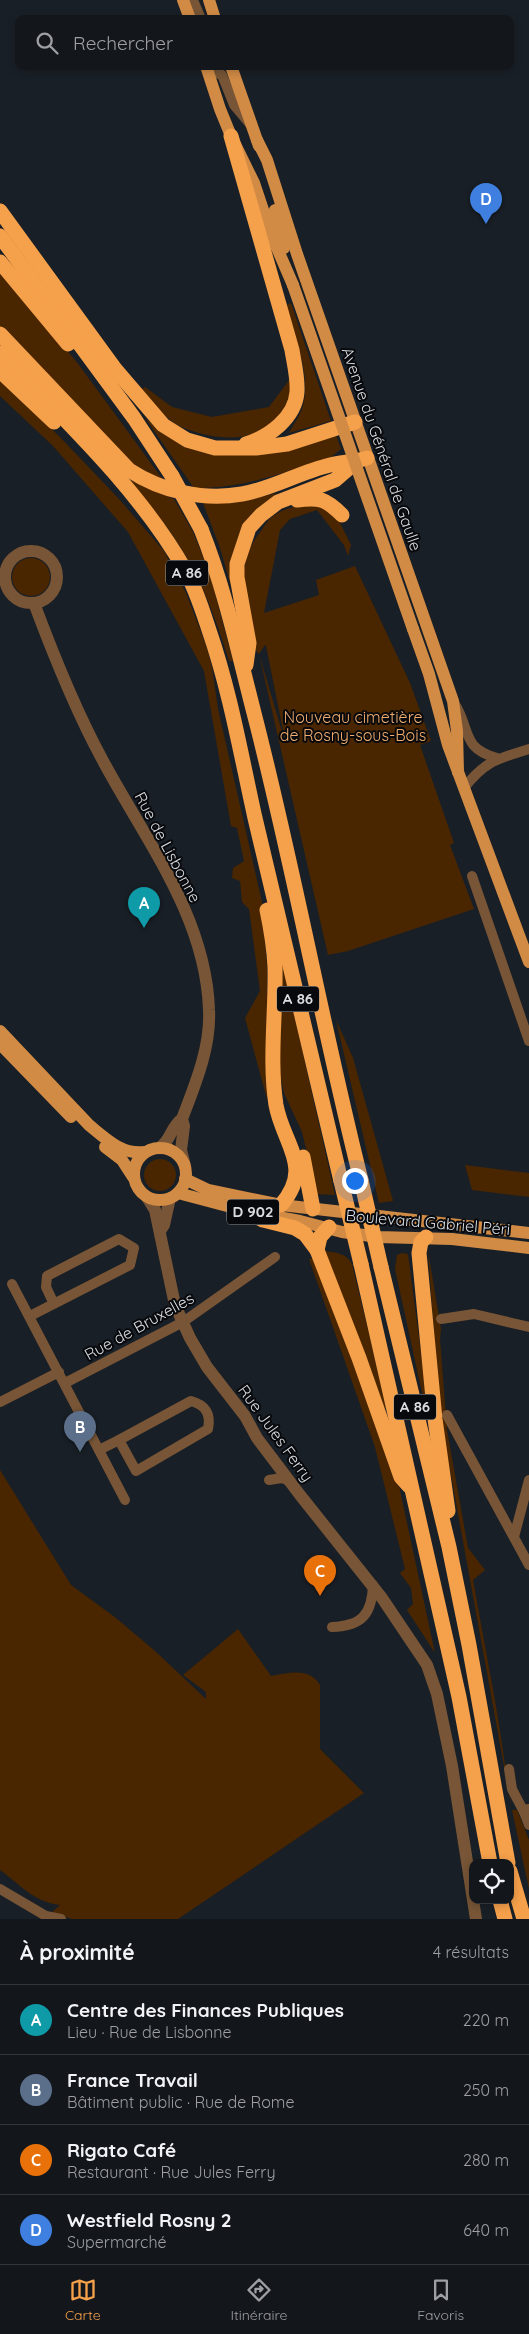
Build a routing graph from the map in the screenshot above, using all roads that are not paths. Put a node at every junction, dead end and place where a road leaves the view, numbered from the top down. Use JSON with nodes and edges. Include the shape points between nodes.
{"nodes":[{"id":1,"x":183,"y":0,"type":"edge"},
{"id":2,"x":193,"y":0,"type":"edge"},
{"id":3,"x":209,"y":0,"type":"edge"},
{"id":4,"x":189,"y":15,"type":"edge"},
{"id":5,"x":199,"y":15,"type":"edge"},
{"id":6,"x":214,"y":15,"type":"edge"},
{"id":7,"x":209,"y":70,"type":"edge"},
{"id":8,"x":213,"y":70,"type":"edge"},
{"id":9,"x":233,"y":70,"type":"edge"},
{"id":10,"x":255,"y":134,"type":"junction"},
{"id":11,"x":231,"y":136,"type":"junction"},
{"id":12,"x":0,"y":211,"type":"edge"},
{"id":13,"x":0,"y":236,"type":"edge"},
{"id":14,"x":0,"y":262,"type":"edge"},
{"id":15,"x":293,"y":285,"type":"junction"},
{"id":16,"x":0,"y":334,"type":"edge"},
{"id":17,"x":0,"y":353,"type":"edge"},
{"id":18,"x":0,"y":371,"type":"edge"},
{"id":19,"x":134,"y":418,"type":"junction"},
{"id":20,"x":355,"y":422,"type":"junction"},
{"id":21,"x":230,"y":448,"type":"junction"},
{"id":22,"x":363,"y":459,"type":"junction"},
{"id":23,"x":104,"y":462,"type":"junction"},
{"id":24,"x":278,"y":502,"type":"junction"},
{"id":25,"x":342,"y":515,"type":"dead end"},
{"id":26,"x":3,"y":567,"type":"edge"},
{"id":27,"x":34,"y":603,"type":"junction"},
{"id":28,"x":245,"y":677,"type":"junction"},
{"id":29,"x":453,"y":701,"type":"junction"},
{"id":30,"x":529,"y":749,"type":"edge"},
{"id":31,"x":497,"y":758,"type":"junction"},
{"id":32,"x":458,"y":772,"type":"junction"},
{"id":33,"x":464,"y":788,"type":"junction"},
{"id":34,"x":255,"y":817,"type":"junction"},
{"id":35,"x":472,"y":876,"type":"dead end"},
{"id":36,"x":529,"y":962,"type":"edge"},
{"id":37,"x":0,"y":1031,"type":"edge"},
{"id":38,"x":529,"y":1041,"type":"edge"},
{"id":39,"x":0,"y":1044,"type":"edge"},
{"id":40,"x":275,"y":1092,"type":"junction"},
{"id":41,"x":182,"y":1119,"type":"junction"},
{"id":42,"x":159,"y":1148,"type":"junction"},
{"id":43,"x":145,"y":1152,"type":"junction"},
{"id":44,"x":185,"y":1172,"type":"junction"},
{"id":45,"x":134,"y":1177,"type":"junction"},
{"id":46,"x":174,"y":1196,"type":"junction"},
{"id":47,"x":147,"y":1197,"type":"junction"},
{"id":48,"x":281,"y":1205,"type":"junction"},
{"id":49,"x":313,"y":1209,"type":"junction"},
{"id":50,"x":246,"y":1211,"type":"junction"},
{"id":51,"x":353,"y":1214,"type":"junction"},
{"id":52,"x":399,"y":1220,"type":"junction"},
{"id":53,"x":329,"y":1227,"type":"junction"},
{"id":54,"x":160,"y":1231,"type":"junction"},
{"id":55,"x":529,"y":1233,"type":"edge"},
{"id":56,"x":410,"y":1236,"type":"junction"},
{"id":57,"x":426,"y":1237,"type":"junction"},
{"id":58,"x":474,"y":1242,"type":"junction"},
{"id":59,"x":529,"y":1242,"type":"edge"},
{"id":60,"x":529,"y":1248,"type":"edge"},
{"id":61,"x":317,"y":1250,"type":"junction"},
{"id":62,"x":275,"y":1256,"type":"dead end"},
{"id":63,"x":12,"y":1284,"type":"dead end"},
{"id":64,"x":54,"y":1304,"type":"junction"},
{"id":65,"x":30,"y":1316,"type":"junction"},
{"id":66,"x":441,"y":1319,"type":"dead end"},
{"id":67,"x":186,"y":1320,"type":"junction"},
{"id":68,"x":529,"y":1327,"type":"edge"},
{"id":69,"x":426,"y":1335,"type":"junction"},
{"id":70,"x":59,"y":1372,"type":"junction"},
{"id":71,"x":65,"y":1384,"type":"junction"},
{"id":72,"x":0,"y":1402,"type":"edge"},
{"id":73,"x":448,"y":1415,"type":"dead end"},
{"id":74,"x":119,"y":1440,"type":"junction"},
{"id":75,"x":99,"y":1450,"type":"junction"},
{"id":76,"x":529,"y":1480,"type":"edge"},
{"id":77,"x":414,"y":1490,"type":"junction"},
{"id":78,"x":125,"y":1500,"type":"dead end"},
{"id":79,"x":514,"y":1537,"type":"junction"},
{"id":80,"x":449,"y":1547,"type":"junction"},
{"id":81,"x":529,"y":1565,"type":"edge"},
{"id":82,"x":372,"y":1585,"type":"junction"},
{"id":83,"x":332,"y":1627,"type":"dead end"},
{"id":84,"x":508,"y":1769,"type":"dead end"},
{"id":85,"x":527,"y":1811,"type":"edge"},
{"id":86,"x":529,"y":1825,"type":"edge"},
{"id":87,"x":489,"y":1859,"type":"edge"},
{"id":88,"x":507,"y":1859,"type":"edge"},
{"id":89,"x":514,"y":1885,"type":"edge"},
{"id":90,"x":0,"y":1889,"type":"edge"},
{"id":91,"x":501,"y":1904,"type":"edge"},
{"id":92,"x":61,"y":1919,"type":"edge"},
{"id":93,"x":476,"y":1919,"type":"edge"},
{"id":94,"x":506,"y":1919,"type":"edge"},
{"id":95,"x":524,"y":1919,"type":"edge"}],
"edges":[{"from":1,"to":4,"type":"main road"},
{"from":2,"to":5,"type":"street"},
{"from":3,"to":6,"type":"main road"},
{"from":7,"to":11,"type":"main road","name":"Avenue du Général de Gaulle"},
{"from":8,"to":10,"type":"street","via":[[222,75],[234,105]]},
{"from":9,"to":10,"type":"main road","name":"Avenue du Général de Gaulle"},
{"from":10,"to":15,"type":"main road","name":"Avenue du Général de Gaulle"},
{"from":10,"to":20,"type":"main road","name":"Avenue du Général de Gaulle","via":[[268,160]]},
{"from":11,"to":15,"type":"main road","name":"Avenue du Général de Gaulle","via":[[254,183]]},
{"from":11,"to":21,"type":"highway","via":[[292,350],[297,394],[292,409],[271,433]]},
{"from":12,"to":21,"type":"highway","via":[[115,369],[156,418],[187,440],[215,448]]},
{"from":13,"to":19,"type":"highway","number":"A 86"},
{"from":14,"to":19,"type":"highway","via":[[85,365]]},
{"from":15,"to":32,"type":"main road","name":"Avenue du Général de Gaulle","bridge":true,"via":[[429,674]]},
{"from":16,"to":22,"type":"highway","via":[[128,470],[168,490],[204,496],[242,494],[330,465]]},
{"from":17,"to":23,"type":"highway","number":"A 86"},
{"from":18,"to":23,"type":"highway","via":[[78,445]]},
{"from":19,"to":28,"type":"highway","number":"A 86","bridge":true,"via":[[172,476],[201,529],[223,590]]},
{"from":20,"to":21,"type":"highway","via":[[288,444]]},
{"from":20,"to":22,"type":"main road","name":"Avenue du Général de Gaulle"},
{"from":22,"to":24,"type":"highway","via":[[335,480]]},
{"from":22,"to":29,"type":"main road","name":"Avenue du Général de Gaulle"},
{"from":23,"to":34,"type":"highway","number":"A 86","via":[[149,516],[185,570],[198,597],[224,676]]},
{"from":24,"to":25,"type":"highway","via":[[320,499]]},
{"from":24,"to":28,"type":"highway","via":[[249,528],[237,564],[249,642]]},
{"from":26,"to":27,"type":"street","via":[[5,583],[13,596]]},
{"from":26,"to":27,"type":"street","via":[[24,551],[41,552],[53,562],[57,576],[53,591],[42,601]]},
{"from":27,"to":41,"type":"street","name":"Rue de Lisbonne","via":[[81,718],[176,891],[198,945],[206,979],[209,1023],[201,1063]]},
{"from":28,"to":80,"type":"highway","number":"A 86","bridge":true},
{"from":29,"to":31,"type":"street","via":[[462,716],[469,742],[484,755]]},
{"from":29,"to":32,"type":"main road","name":"Avenue du Général de Gaulle"},
{"from":30,"to":31,"type":"street"},
{"from":31,"to":33,"type":"street"},
{"from":32,"to":33,"type":"main road","name":"Avenue du Général de Gaulle"},
{"from":33,"to":36,"type":"main road","name":"Avenue du Général de Gaulle"},
{"from":34,"to":40,"type":"highway","via":[[275,966]]},
{"from":34,"to":77,"type":"highway","number":"A 86","bridge":true},
{"from":35,"to":38,"type":"street"},
{"from":37,"to":43,"type":"main road","via":[[105,1138],[126,1151]]},
{"from":39,"to":45,"type":"main road","via":[[76,1122],[122,1160]]},
{"from":40,"to":48,"type":"highway","via":[[276,1106],[296,1163],[294,1184]]},
{"from":40,"to":49,"type":"highway","via":[[300,1145]]},
{"from":41,"to":42,"type":"street","name":"Rue de Lisbonne"},
{"from":41,"to":44,"type":"street","name":"Rue de Lisbonne","via":[[181,1150]]},
{"from":42,"to":43,"type":"main road"},
{"from":42,"to":44,"type":"main road","via":[[177,1155]]},
{"from":43,"to":45,"type":"main road","via":[[136,1163]]},
{"from":44,"to":46,"type":"main road"},
{"from":44,"to":48,"type":"main road","name":"Boulevard Gabriel Péri","number":"D 902","via":[[208,1190]]},
{"from":45,"to":47,"type":"main road","via":[[138,1189]]},
{"from":46,"to":47,"type":"main road","via":[[158,1200]]},
{"from":46,"to":50,"type":"main road","name":"Boulevard Gabriel Péri","number":"D 902"},
{"from":46,"to":54,"type":"street","name":"Rue Jules Ferry"},
{"from":47,"to":54,"type":"street","name":"Rue Jules Ferry","via":[[155,1210]]},
{"from":48,"to":49,"type":"main road","name":"Boulevard Gabriel Péri","number":"D 902"},
{"from":49,"to":51,"type":"main road","name":"Boulevard Gabriel Péri","number":"D 902"},
{"from":49,"to":53,"type":"main road"},
{"from":50,"to":53,"type":"main road","name":"Boulevard Gabriel Péri","number":"D 902"},
{"from":50,"to":61,"type":"highway","via":[[305,1234]]},
{"from":51,"to":52,"type":"main road","name":"Boulevard Gabriel Péri","number":"D 902"},
{"from":51,"to":53,"type":"main road"},
{"from":52,"to":55,"type":"main road","name":"Boulevard Gabriel Péri","number":"D 902"},
{"from":52,"to":56,"type":"main road"},
{"from":53,"to":56,"type":"main road","name":"Boulevard Gabriel Péri","number":"D 902","via":[[378,1237]]},
{"from":53,"to":61,"type":"highway","via":[[320,1237]]},
{"from":54,"to":67,"type":"street","name":"Rue Jules Ferry","via":[[172,1293]]},
{"from":56,"to":57,"type":"main road","name":"Boulevard Gabriel Péri","number":"D 902"},
{"from":56,"to":69,"type":"highway"},
{"from":57,"to":58,"type":"main road","name":"Boulevard Gabriel Péri","number":"D 902"},
{"from":57,"to":69,"type":"highway","via":[[421,1242],[419,1253]]},
{"from":58,"to":59,"type":"main road"},
{"from":58,"to":60,"type":"main road","name":"Boulevard Gabriel Péri","number":"D 902"},
{"from":61,"to":77,"type":"highway","via":[[400,1477]]},
{"from":62,"to":67,"type":"street","name":"Rue de Bruxelles"},
{"from":63,"to":65,"type":"street"},
{"from":64,"to":64,"type":"street","via":[[130,1265],[134,1248],[119,1238],[47,1276],[46,1287]]},
{"from":64,"to":65,"type":"street"},
{"from":65,"to":70,"type":"street"},
{"from":66,"to":68,"type":"street","via":[[474,1314]]},
{"from":67,"to":71,"type":"street","name":"Rue de Bruxelles"},
{"from":67,"to":82,"type":"street","name":"Rue Jules Ferry","via":[[266,1436],[366,1571]]},
{"from":67,"to":82,"type":"street","name":"Rue Jules Ferry","via":[[207,1368]]},
{"from":69,"to":80,"type":"highway","via":[[447,1498]]},
{"from":70,"to":71,"type":"street"},
{"from":70,"to":72,"type":"street"},
{"from":71,"to":75,"type":"street"},
{"from":73,"to":79,"type":"street"},
{"from":74,"to":74,"type":"street","via":[[136,1471],[208,1429],[210,1420],[206,1409],[191,1401]]},
{"from":74,"to":75,"type":"street"},
{"from":75,"to":78,"type":"street"},
{"from":76,"to":79,"type":"street"},
{"from":77,"to":87,"type":"highway","number":"A 86","via":[[460,1697]]},
{"from":79,"to":81,"type":"street"},
{"from":80,"to":88,"type":"highway","number":"A 86"},
{"from":82,"to":83,"type":"street","via":[[370,1606],[360,1620],[348,1626]]},
{"from":82,"to":93,"type":"street","name":"Rue Jules Ferry","via":[[427,1665],[452,1766]]},
{"from":84,"to":85,"type":"street","via":[[512,1789]]},
{"from":85,"to":86,"type":"street"},
{"from":89,"to":95,"type":"highway"},
{"from":90,"to":92,"type":"street","via":[[46,1916]]},
{"from":91,"to":94,"type":"highway"}]}
